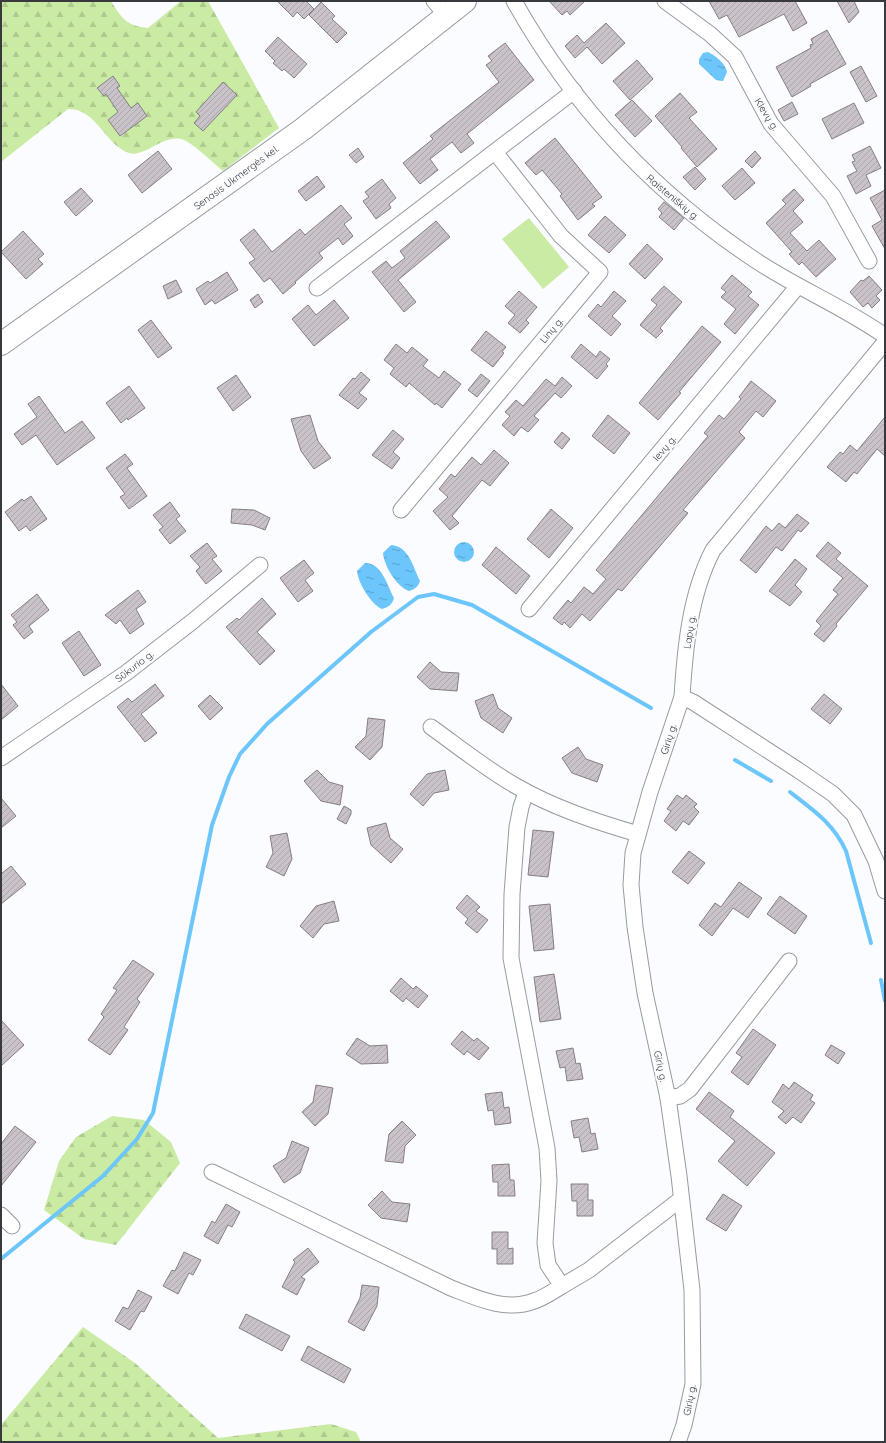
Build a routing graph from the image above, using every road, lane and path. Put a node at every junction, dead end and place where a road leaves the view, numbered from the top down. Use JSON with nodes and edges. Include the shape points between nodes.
{"nodes":[{"id":1,"x":465,"y":1,"type":"edge"},
{"id":2,"x":514,"y":1,"type":"edge"},
{"id":3,"x":665,"y":1,"type":"edge"},
{"id":4,"x":441,"y":8,"type":"edge"},
{"id":5,"x":574,"y":91,"type":"junction"},
{"id":6,"x":495,"y":152,"type":"junction"},
{"id":7,"x":869,"y":261,"type":"dead end"},
{"id":8,"x":798,"y":286,"type":"junction"},
{"id":9,"x":317,"y":288,"type":"dead end"},
{"id":10,"x":885,"y":336,"type":"edge"},
{"id":11,"x":885,"y":342,"type":"edge"},
{"id":12,"x":1,"y":344,"type":"edge"},
{"id":13,"x":401,"y":510,"type":"dead end"},
{"id":14,"x":260,"y":565,"type":"dead end"},
{"id":15,"x":529,"y":609,"type":"dead end"},
{"id":16,"x":682,"y":697,"type":"junction"},
{"id":17,"x":431,"y":727,"type":"dead end"},
{"id":18,"x":1,"y":758,"type":"edge"},
{"id":19,"x":526,"y":792,"type":"junction"},
{"id":20,"x":638,"y":834,"type":"junction"},
{"id":21,"x":885,"y":891,"type":"edge"},
{"id":22,"x":789,"y":961,"type":"dead end"},
{"id":23,"x":668,"y":1098,"type":"junction"},
{"id":24,"x":212,"y":1172,"type":"dead end"},
{"id":25,"x":681,"y":1199,"type":"junction"},
{"id":26,"x":1,"y":1215,"type":"edge"},
{"id":27,"x":12,"y":1226,"type":"dead end"},
{"id":28,"x":562,"y":1286,"type":"junction"},
{"id":29,"x":678,"y":1442,"type":"edge"}],
"edges":[{"from":1,"to":4,"type":"main road","name":"Senasis Ukmergės kel."},
{"from":2,"to":5,"type":"street","name":"Raisteniškių g.","via":[[543,50]]},
{"from":3,"to":7,"type":"street","name":"Klevų g.","via":[[710,34],[735,58],[771,124],[833,196]]},
{"from":4,"to":12,"type":"main road","name":"Senasis Ukmergės kel.","via":[[303,129]]},
{"from":5,"to":6,"type":"street"},
{"from":5,"to":8,"type":"street","name":"Raisteniškių g.","via":[[609,136],[665,192],[755,260]]},
{"from":6,"to":9,"type":"street"},
{"from":6,"to":13,"type":"street","name":"Linų g.","via":[[561,236],[600,272]]},
{"from":8,"to":10,"type":"street","name":"Raisteniškių g.","via":[[861,319]]},
{"from":8,"to":15,"type":"street","name":"Ievų g."},
{"from":11,"to":16,"type":"street","name":"Lapų g.","via":[[713,550],[704,567],[692,610],[684,660]]},
{"from":14,"to":18,"type":"street","name":"Sūkurio g.","via":[[126,673]]},
{"from":16,"to":20,"type":"street","name":"Girių g."},
{"from":16,"to":21,"type":"street","via":[[833,794],[854,815],[876,861]]},
{"from":17,"to":19,"type":"street","via":[[491,771]]},
{"from":19,"to":20,"type":"street","via":[[568,810]]},
{"from":19,"to":28,"type":"street","via":[[517,828],[511,958],[547,1148],[549,1181],[545,1243],[548,1265]]},
{"from":20,"to":23,"type":"street","name":"Girių g.","via":[[633,853],[631,885],[635,927],[645,993]]},
{"from":22,"to":23,"type":"street","via":[[690,1089],[680,1096]]},
{"from":23,"to":25,"type":"street","name":"Girių g."},
{"from":24,"to":28,"type":"street","via":[[451,1288],[487,1302],[506,1305],[534,1302]]},
{"from":25,"to":28,"type":"street","via":[[589,1270]]},
{"from":25,"to":29,"type":"street","name":"Girių g.","via":[[692,1290],[693,1384]]},
{"from":26,"to":27,"type":"street"}]}
